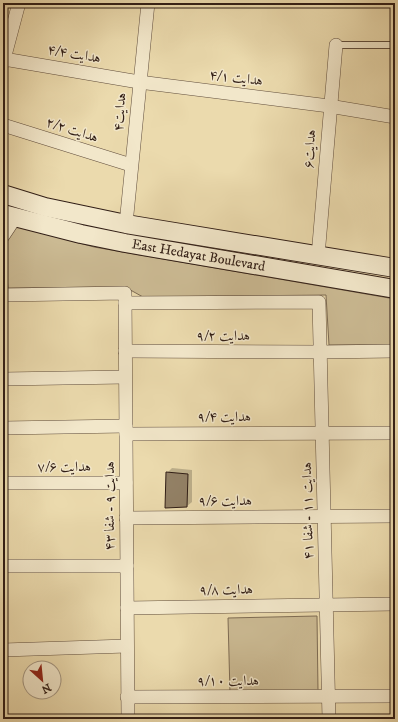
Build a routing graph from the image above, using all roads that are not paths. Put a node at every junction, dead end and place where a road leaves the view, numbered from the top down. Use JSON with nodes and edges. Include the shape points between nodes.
{"nodes":[{"id":1,"x":19,"y":3,"type":"edge"},
{"id":2,"x":148,"y":3,"type":"edge"},
{"id":3,"x":6,"y":36,"type":"edge"},
{"id":4,"x":336,"y":45,"type":"joint"},
{"id":5,"x":395,"y":45,"type":"edge"},
{"id":6,"x":4,"y":61,"type":"edge"},
{"id":7,"x":139,"y":82,"type":"junction"},
{"id":8,"x":330,"y":106,"type":"junction"},
{"id":9,"x":395,"y":118,"type":"edge"},
{"id":10,"x":3,"y":125,"type":"edge"},
{"id":11,"x":131,"y":165,"type":"junction"},
{"id":12,"x":3,"y":194,"type":"edge"},
{"id":13,"x":9,"y":216,"type":"edge"},
{"id":14,"x":126,"y":224,"type":"junction"},
{"id":15,"x":3,"y":236,"type":"edge"},
{"id":16,"x":202,"y":237,"type":"junction"},
{"id":17,"x":199,"y":256,"type":"junction"},
{"id":18,"x":318,"y":256,"type":"junction"},
{"id":19,"x":395,"y":268,"type":"edge"},
{"id":20,"x":395,"y":289,"type":"edge"},
{"id":21,"x":3,"y":295,"type":"edge"},
{"id":22,"x":125,"y":298,"type":"junction"},
{"id":23,"x":125,"y":351,"type":"junction"},
{"id":24,"x":395,"y":351,"type":"edge"},
{"id":25,"x":320,"y":352,"type":"junction"},
{"id":26,"x":125,"y":377,"type":"junction"},
{"id":27,"x":3,"y":379,"type":"edge"},
{"id":28,"x":3,"y":428,"type":"edge"},
{"id":29,"x":126,"y":430,"type":"junction"},
{"id":30,"x":322,"y":433,"type":"junction"},
{"id":31,"x":395,"y":433,"type":"edge"},
{"id":32,"x":3,"y":483,"type":"edge"},
{"id":33,"x":126,"y":483,"type":"junction"},
{"id":34,"x":324,"y":516,"type":"junction"},
{"id":35,"x":395,"y":516,"type":"edge"},
{"id":36,"x":126,"y":518,"type":"junction"},
{"id":37,"x":3,"y":566,"type":"edge"},
{"id":38,"x":126,"y":566,"type":"junction"},
{"id":39,"x":395,"y":604,"type":"edge"},
{"id":40,"x":326,"y":605,"type":"junction"},
{"id":41,"x":127,"y":608,"type":"junction"},
{"id":42,"x":127,"y":646,"type":"junction"},
{"id":43,"x":3,"y":650,"type":"edge"},
{"id":44,"x":328,"y":696,"type":"junction"},
{"id":45,"x":395,"y":696,"type":"edge"},
{"id":46,"x":127,"y":697,"type":"junction"},
{"id":47,"x":128,"y":719,"type":"edge"},
{"id":48,"x":329,"y":719,"type":"edge"}],
"edges":[{"from":1,"to":3,"type":"street"},
{"from":2,"to":7,"type":"street","name":"هدایت۴"},
{"from":3,"to":6,"type":"street"},
{"from":4,"to":5,"type":"lane"},
{"from":4,"to":8,"type":"street","name":"هدایت۶"},
{"from":6,"to":7,"type":"street","name":"هدایت ۴/۴"},
{"from":7,"to":8,"type":"street","name":"هدایت ۴/۱"},
{"from":7,"to":11,"type":"street","name":"هدایت۴"},
{"from":8,"to":9,"type":"street","name":"هدایت ۴/۱"},
{"from":8,"to":18,"type":"street","name":"هدایت۶"},
{"from":10,"to":11,"type":"street","name":"هدایت ۲/۲"},
{"from":11,"to":14,"type":"street","name":"هدایت۴"},
{"from":12,"to":14,"type":"main road","name":"East Hedayat Boulevard","via":[[45,207]]},
{"from":13,"to":15,"type":"street"},
{"from":13,"to":17,"type":"main road","name":"East Hedayat Boulevard","via":[[89,236]]},
{"from":14,"to":16,"type":"main road","name":"East Hedayat Boulevard"},
{"from":16,"to":17,"type":"main road"},
{"from":16,"to":18,"type":"main road","name":"East Hedayat Boulevard"},
{"from":17,"to":20,"type":"main road","name":"East Hedayat Boulevard"},
{"from":18,"to":19,"type":"main road","name":"East Hedayat Boulevard"},
{"from":21,"to":22,"type":"street"},
{"from":22,"to":23,"type":"street","name":"هدایت ۹ - شفا ۴۳"},
{"from":22,"to":25,"type":"street","name":"هدایت ۱۱ - شفا ۴۱","via":[[319,302]]},
{"from":23,"to":25,"type":"street","name":"هدایت ۹/۲"},
{"from":23,"to":26,"type":"street","name":"هدایت ۹ - شفا ۴۳"},
{"from":24,"to":25,"type":"street","name":"هدایت ۹/۲"},
{"from":25,"to":30,"type":"street","name":"هدایت ۱۱ - شفا ۴۱"},
{"from":26,"to":27,"type":"street"},
{"from":26,"to":29,"type":"street","name":"هدایت ۹ - شفا ۴۳"},
{"from":28,"to":29,"type":"street","name":"هدایت ۹/۴"},
{"from":29,"to":30,"type":"street","name":"هدایت ۹/۴"},
{"from":29,"to":33,"type":"street","name":"هدایت ۹ - شفا ۴۳"},
{"from":30,"to":31,"type":"street","name":"هدایت ۹/۴"},
{"from":30,"to":34,"type":"street","name":"هدایت ۱۱ - شفا ۴۱"},
{"from":32,"to":33,"type":"street","name":"هدایت ۷/۶"},
{"from":33,"to":36,"type":"street","name":"هدایت ۹ - شفا ۴۳"},
{"from":34,"to":35,"type":"street","name":"هدایت ۹/۶"},
{"from":34,"to":36,"type":"street","name":"هدایت ۹/۶"},
{"from":34,"to":40,"type":"street","name":"هدایت ۱۱ - شفا ۴۱"},
{"from":36,"to":38,"type":"street","name":"هدایت ۹ - شفا ۴۳"},
{"from":37,"to":38,"type":"street"},
{"from":38,"to":41,"type":"street","name":"هدایت ۹ - شفا ۴۳"},
{"from":39,"to":40,"type":"street","name":"هدایت ۹/۸"},
{"from":40,"to":41,"type":"street","name":"هدایت ۹/۸"},
{"from":40,"to":44,"type":"street","name":"هدایت ۱۱ - شفا ۴۱"},
{"from":41,"to":42,"type":"street","name":"هدایت ۹ - شفا ۴۳"},
{"from":42,"to":43,"type":"street"},
{"from":42,"to":46,"type":"street","name":"هدایت ۹ - شفا ۴۳"},
{"from":44,"to":45,"type":"street","name":"هدایت ۹/۱۰"},
{"from":44,"to":46,"type":"street","name":"هدایت ۹/۱۰"},
{"from":44,"to":48,"type":"street","name":"هدایت ۱۱ - شفا ۴۱"},
{"from":46,"to":47,"type":"street","name":"هدایت ۹ - شفا ۴۳"}]}
